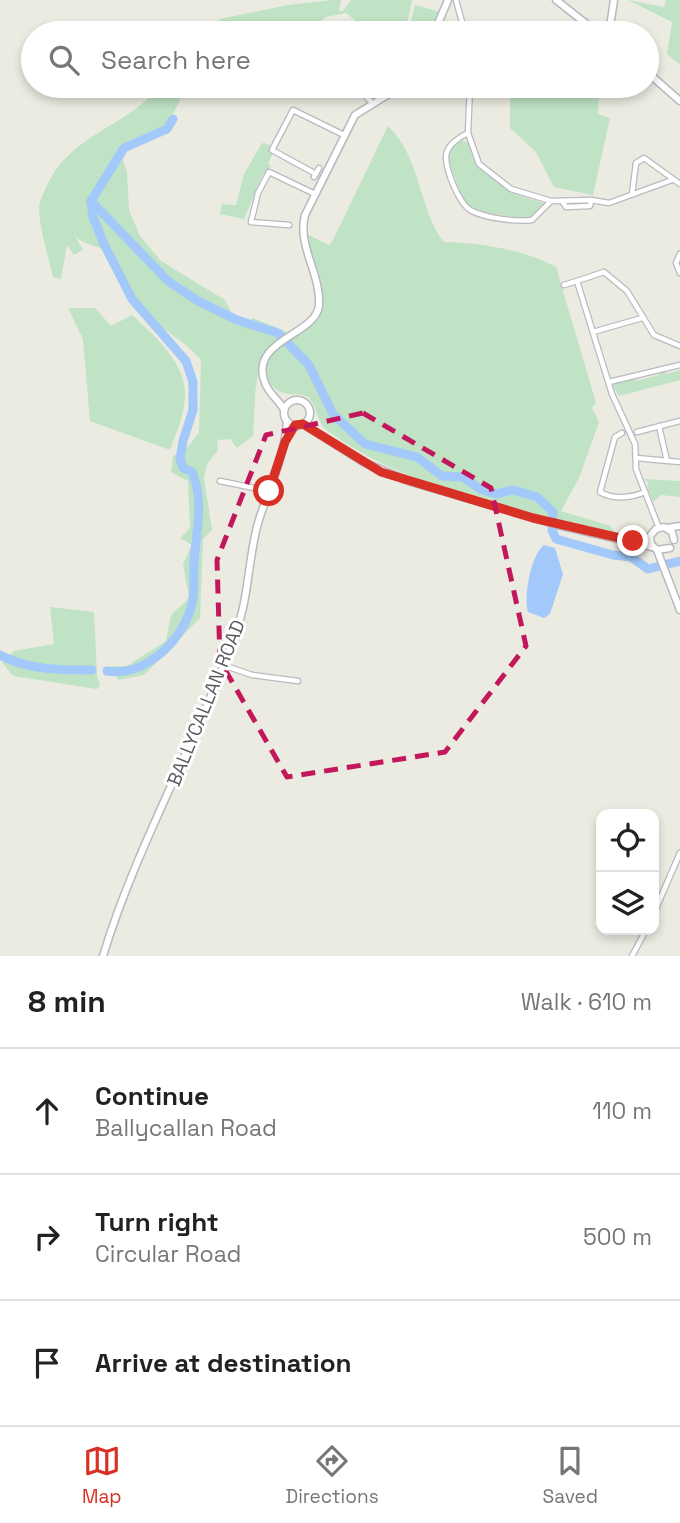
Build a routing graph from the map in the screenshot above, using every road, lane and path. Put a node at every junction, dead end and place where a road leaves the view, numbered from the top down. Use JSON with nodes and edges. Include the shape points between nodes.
{"nodes":[{"id":1,"x":448,"y":0,"type":"edge"},
{"id":2,"x":456,"y":0,"type":"edge"},
{"id":3,"x":614,"y":0,"type":"edge"},
{"id":4,"x":559,"y":1,"type":"edge"},
{"id":5,"x":439,"y":21,"type":"edge"},
{"id":6,"x":462,"y":21,"type":"edge"},
{"id":7,"x":583,"y":21,"type":"edge"},
{"id":8,"x":611,"y":21,"type":"edge"},
{"id":9,"x":659,"y":83,"type":"edge"},
{"id":10,"x":368,"y":98,"type":"edge"},
{"id":11,"x":381,"y":98,"type":"edge"},
{"id":12,"x":469,"y":98,"type":"edge"},
{"id":13,"x":680,"y":101,"type":"edge"},
{"id":14,"x":372,"y":103,"type":"junction"},
{"id":15,"x":468,"y":133,"type":"junction"},
{"id":16,"x":344,"y":135,"type":"junction"},
{"id":17,"x":319,"y":168,"type":"dead end"},
{"id":18,"x":671,"y":180,"type":"junction"},
{"id":19,"x":680,"y":184,"type":"edge"},
{"id":20,"x":315,"y":194,"type":"junction"},
{"id":21,"x":632,"y":194,"type":"junction"},
{"id":22,"x":551,"y":201,"type":"junction"},
{"id":23,"x":289,"y":225,"type":"dead end"},
{"id":24,"x":680,"y":254,"type":"edge"},
{"id":25,"x":680,"y":273,"type":"edge"},
{"id":26,"x":577,"y":281,"type":"junction"},
{"id":27,"x":564,"y":285,"type":"dead end"},
{"id":28,"x":642,"y":318,"type":"junction"},
{"id":29,"x":593,"y":332,"type":"junction"},
{"id":30,"x":680,"y":346,"type":"edge"},
{"id":31,"x":680,"y":365,"type":"edge"},
{"id":32,"x":609,"y":382,"type":"junction"},
{"id":33,"x":268,"y":389,"type":"junction"},
{"id":34,"x":293,"y":400,"type":"junction"},
{"id":35,"x":284,"y":410,"type":"junction"},
{"id":36,"x":310,"y":414,"type":"junction"},
{"id":37,"x":287,"y":421,"type":"junction"},
{"id":38,"x":680,"y":421,"type":"edge"},
{"id":39,"x":303,"y":424,"type":"junction"},
{"id":40,"x":295,"y":425,"type":"junction"},
{"id":41,"x":659,"y":426,"type":"junction"},
{"id":42,"x":317,"y":430,"type":"junction"},
{"id":43,"x":637,"y":432,"type":"dead end"},
{"id":44,"x":622,"y":433,"type":"dead end"},
{"id":45,"x":285,"y":442,"type":"junction"},
{"id":46,"x":636,"y":458,"type":"junction"},
{"id":47,"x":667,"y":461,"type":"junction"},
{"id":48,"x":680,"y":462,"type":"edge"},
{"id":49,"x":220,"y":481,"type":"dead end"},
{"id":50,"x":269,"y":491,"type":"junction"},
{"id":51,"x":645,"y":492,"type":"junction"},
{"id":52,"x":659,"y":528,"type":"junction"},
{"id":53,"x":667,"y":528,"type":"junction"},
{"id":54,"x":680,"y":529,"type":"edge"},
{"id":55,"x":652,"y":533,"type":"junction"},
{"id":56,"x":674,"y":540,"type":"junction"},
{"id":57,"x":635,"y":541,"type":"junction"},
{"id":58,"x":656,"y":551,"type":"junction"},
{"id":59,"x":669,"y":552,"type":"junction"},
{"id":60,"x":666,"y":569,"type":"junction"},
{"id":61,"x":680,"y":610,"type":"edge"},
{"id":62,"x":223,"y":665,"type":"junction"},
{"id":63,"x":298,"y":681,"type":"dead end"},
{"id":64,"x":680,"y":853,"type":"edge"},
{"id":65,"x":659,"y":901,"type":"edge"},
{"id":66,"x":643,"y":935,"type":"edge"},
{"id":67,"x":103,"y":956,"type":"edge"},
{"id":68,"x":632,"y":956,"type":"edge"}],
"edges":[{"from":1,"to":5,"type":"main road"},
{"from":2,"to":6,"type":"street"},
{"from":3,"to":8,"type":"main road"},
{"from":4,"to":7,"type":"main road"},
{"from":9,"to":13,"type":"main road"},
{"from":10,"to":14,"type":"street"},
{"from":11,"to":14,"type":"main road"},
{"from":12,"to":15,"type":"street"},
{"from":14,"to":16,"type":"main road","via":[[359,111]]},
{"from":15,"to":22,"type":"street","via":[[479,164],[512,189]]},
{"from":15,"to":22,"type":"street","via":[[451,145],[446,156],[459,199],[466,207],[480,214],[527,221]]},
{"from":16,"to":17,"type":"street","via":[[296,110],[272,150],[315,176]]},
{"from":16,"to":20,"type":"main road"},
{"from":18,"to":19,"type":"street"},
{"from":18,"to":21,"type":"street"},
{"from":18,"to":21,"type":"street","via":[[647,159],[639,159]]},
{"from":20,"to":23,"type":"street","via":[[269,172],[258,193],[253,222]]},
{"from":20,"to":33,"type":"main road","via":[[303,230],[319,310],[268,357],[263,370]]},
{"from":21,"to":22,"type":"street","via":[[609,203]]},
{"from":24,"to":25,"type":"street","via":[[676,263]]},
{"from":26,"to":27,"type":"street"},
{"from":26,"to":28,"type":"street","via":[[604,272],[627,291]]},
{"from":26,"to":29,"type":"street"},
{"from":28,"to":29,"type":"street"},
{"from":28,"to":30,"type":"street","via":[[654,335]]},
{"from":29,"to":32,"type":"street"},
{"from":31,"to":32,"type":"street"},
{"from":32,"to":46,"type":"street","via":[[635,444]]},
{"from":33,"to":34,"type":"main road"},
{"from":33,"to":35,"type":"main road"},
{"from":34,"to":35,"type":"main road"},
{"from":34,"to":36,"type":"main road","via":[[305,402]]},
{"from":35,"to":37,"type":"main road"},
{"from":36,"to":39,"type":"main road"},
{"from":36,"to":42,"type":"main road"},
{"from":37,"to":40,"type":"main road"},
{"from":37,"to":45,"type":"main road","name":"BALLYCALLAN ROAD"},
{"from":38,"to":41,"type":"street"},
{"from":39,"to":40,"type":"main road"},
{"from":39,"to":42,"type":"main road"},
{"from":40,"to":45,"type":"main road","name":"BALLYCALLAN ROAD"},
{"from":41,"to":43,"type":"street"},
{"from":41,"to":47,"type":"street"},
{"from":42,"to":57,"type":"main road","via":[[381,472],[558,525]]},
{"from":44,"to":51,"type":"street","via":[[615,437],[600,492],[629,497]]},
{"from":45,"to":50,"type":"main road","name":"BALLYCALLAN ROAD"},
{"from":46,"to":47,"type":"street"},
{"from":46,"to":51,"type":"street"},
{"from":47,"to":48,"type":"street"},
{"from":49,"to":50,"type":"street"},
{"from":50,"to":62,"type":"main road","name":"BALLYCALLAN ROAD","via":[[252,552],[246,600]]},
{"from":51,"to":52,"type":"street"},
{"from":52,"to":53,"type":"main road"},
{"from":52,"to":55,"type":"main road"},
{"from":53,"to":54,"type":"main road"},
{"from":53,"to":56,"type":"main road"},
{"from":54,"to":56,"type":"main road"},
{"from":55,"to":57,"type":"main road"},
{"from":55,"to":58,"type":"main road"},
{"from":56,"to":59,"type":"main road"},
{"from":57,"to":58,"type":"main road"},
{"from":58,"to":59,"type":"main road"},
{"from":58,"to":60,"type":"main road"},
{"from":59,"to":60,"type":"main road"},
{"from":60,"to":61,"type":"main road"},
{"from":62,"to":63,"type":"street","via":[[251,676]]},
{"from":62,"to":67,"type":"main road","name":"BALLYCALLAN ROAD","via":[[121,901]]},
{"from":64,"to":65,"type":"street"},
{"from":66,"to":68,"type":"street"}]}
